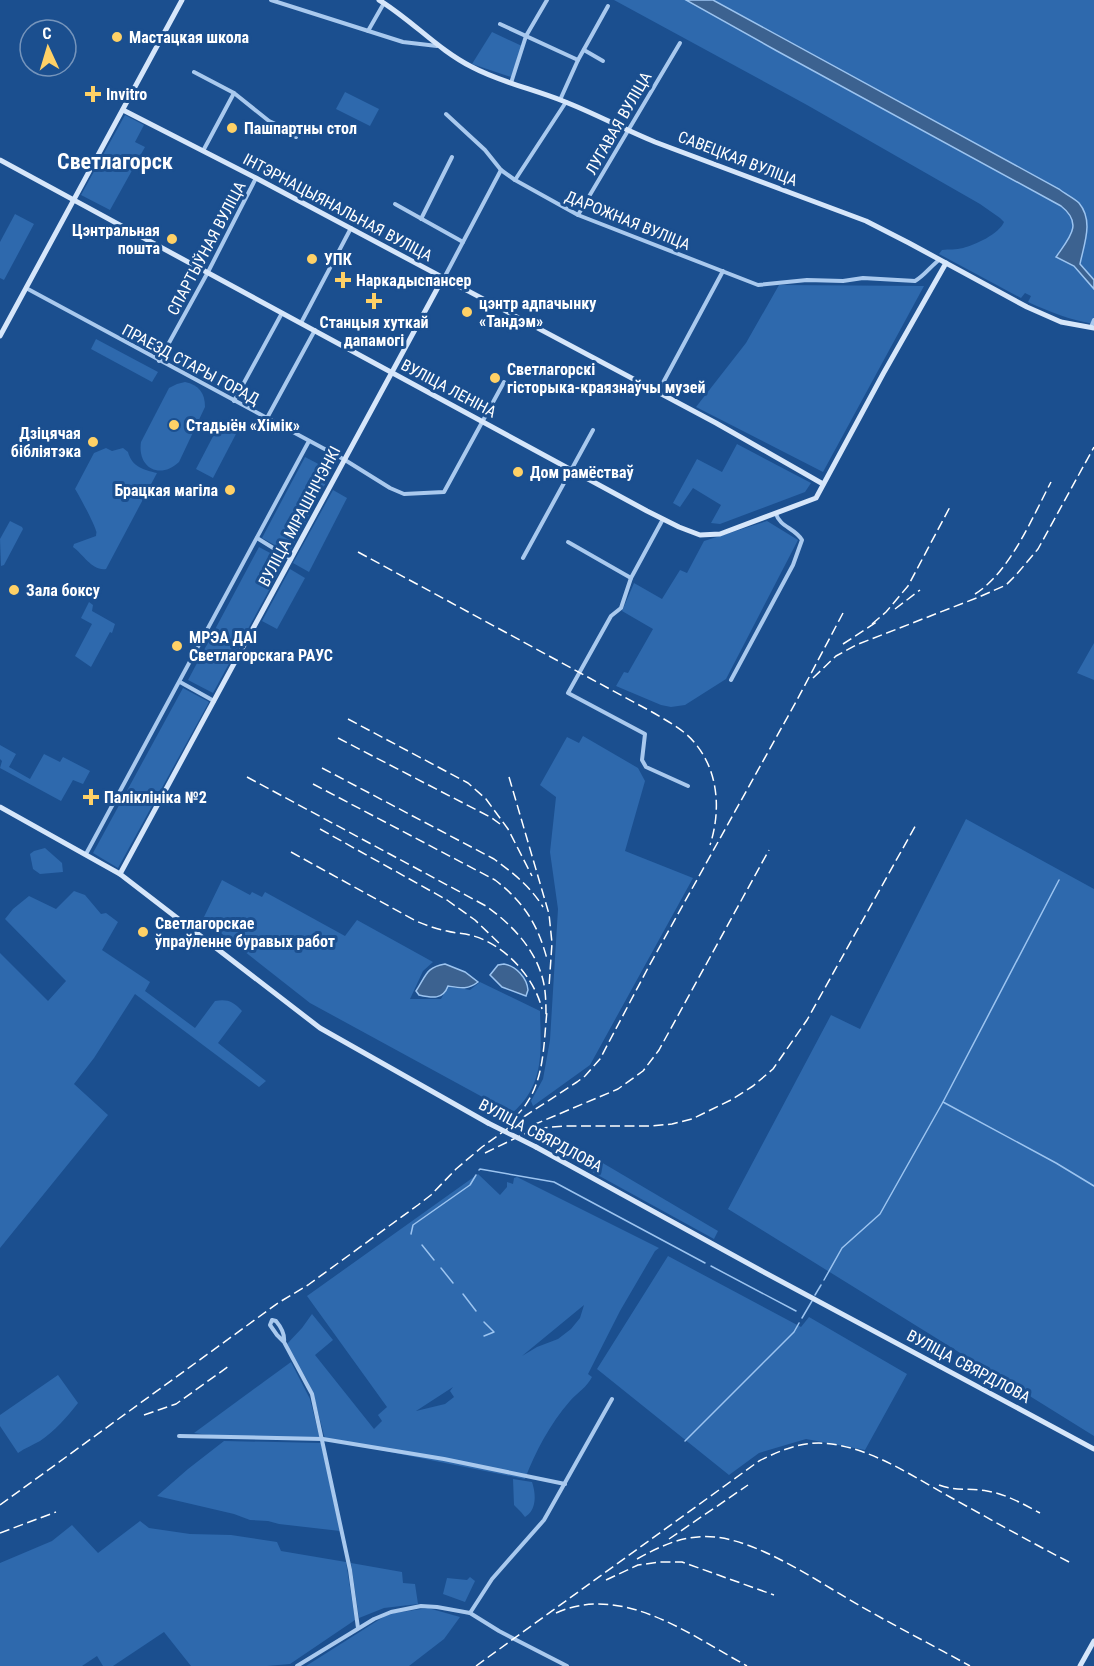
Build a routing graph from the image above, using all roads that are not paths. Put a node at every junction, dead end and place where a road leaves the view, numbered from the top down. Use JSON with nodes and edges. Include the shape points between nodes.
{"nodes":[{"id":1,"x":182,"y":0,"type":"edge"},
{"id":2,"x":271,"y":0,"type":"edge"},
{"id":3,"x":547,"y":0,"type":"edge"},
{"id":4,"x":381,"y":1,"type":"edge"},
{"id":5,"x":608,"y":6,"type":"dead end"},
{"id":6,"x":500,"y":24,"type":"dead end"},
{"id":7,"x":368,"y":31,"type":"junction"},
{"id":8,"x":526,"y":36,"type":"junction"},
{"id":9,"x":680,"y":43,"type":"dead end"},
{"id":10,"x":440,"y":46,"type":"junction"},
{"id":11,"x":584,"y":50,"type":"junction"},
{"id":12,"x":578,"y":60,"type":"junction"},
{"id":13,"x":603,"y":61,"type":"dead end"},
{"id":14,"x":194,"y":72,"type":"dead end"},
{"id":15,"x":511,"y":83,"type":"junction"},
{"id":16,"x":234,"y":93,"type":"junction"},
{"id":17,"x":563,"y":101,"type":"junction"},
{"id":18,"x":123,"y":110,"type":"junction"},
{"id":19,"x":446,"y":114,"type":"dead end"},
{"id":20,"x":628,"y":131,"type":"junction"},
{"id":21,"x":296,"y":137,"type":"dead end"},
{"id":22,"x":203,"y":151,"type":"junction"},
{"id":23,"x":452,"y":157,"type":"dead end"},
{"id":24,"x":0,"y":160,"type":"edge"},
{"id":25,"x":501,"y":170,"type":"junction"},
{"id":26,"x":256,"y":178,"type":"junction"},
{"id":27,"x":515,"y":180,"type":"junction"},
{"id":28,"x":74,"y":200,"type":"junction"},
{"id":29,"x":394,"y":204,"type":"dead end"},
{"id":30,"x":578,"y":215,"type":"junction"},
{"id":31,"x":421,"y":219,"type":"junction"},
{"id":32,"x":351,"y":228,"type":"junction"},
{"id":33,"x":463,"y":242,"type":"junction"},
{"id":34,"x":940,"y":260,"type":"junction"},
{"id":35,"x":946,"y":263,"type":"junction"},
{"id":36,"x":723,"y":270,"type":"junction"},
{"id":37,"x":208,"y":272,"type":"junction"},
{"id":38,"x":444,"y":278,"type":"junction"},
{"id":39,"x":26,"y":288,"type":"junction"},
{"id":40,"x":282,"y":313,"type":"junction"},
{"id":41,"x":1094,"y":320,"type":"edge"},
{"id":42,"x":301,"y":323,"type":"junction"},
{"id":43,"x":1093,"y":328,"type":"edge"},
{"id":44,"x":315,"y":330,"type":"junction"},
{"id":45,"x":0,"y":336,"type":"edge"},
{"id":46,"x":159,"y":361,"type":"junction"},
{"id":47,"x":392,"y":373,"type":"junction"},
{"id":48,"x":504,"y":382,"type":"dead end"},
{"id":49,"x":657,"y":392,"type":"junction"},
{"id":50,"x":234,"y":401,"type":"junction"},
{"id":51,"x":267,"y":418,"type":"junction"},
{"id":52,"x":483,"y":422,"type":"junction"},
{"id":53,"x":593,"y":430,"type":"dead end"},
{"id":54,"x":309,"y":441,"type":"junction"},
{"id":55,"x":345,"y":460,"type":"junction"},
{"id":56,"x":571,"y":470,"type":"junction"},
{"id":57,"x":824,"y":484,"type":"junction"},
{"id":58,"x":776,"y":514,"type":"junction"},
{"id":59,"x":663,"y":519,"type":"junction"},
{"id":60,"x":257,"y":538,"type":"junction"},
{"id":61,"x":568,"y":542,"type":"dead end"},
{"id":62,"x":523,"y":558,"type":"dead end"},
{"id":63,"x":291,"y":559,"type":"junction"},
{"id":64,"x":631,"y":578,"type":"junction"},
{"id":65,"x":731,"y":680,"type":"dead end"},
{"id":66,"x":180,"y":682,"type":"junction"},
{"id":67,"x":214,"y":701,"type":"junction"},
{"id":68,"x":688,"y":786,"type":"dead end"},
{"id":69,"x":0,"y":807,"type":"edge"},
{"id":70,"x":86,"y":854,"type":"junction"},
{"id":71,"x":120,"y":874,"type":"junction"},
{"id":72,"x":284,"y":1342,"type":"junction"},
{"id":73,"x":612,"y":1399,"type":"dead end"},
{"id":74,"x":179,"y":1436,"type":"dead end"},
{"id":75,"x":323,"y":1438,"type":"junction"},
{"id":76,"x":1094,"y":1449,"type":"edge"},
{"id":77,"x":566,"y":1484,"type":"junction"},
{"id":78,"x":470,"y":1613,"type":"junction"},
{"id":79,"x":358,"y":1628,"type":"junction"},
{"id":80,"x":1094,"y":1641,"type":"edge"},
{"id":81,"x":297,"y":1666,"type":"edge"},
{"id":82,"x":567,"y":1666,"type":"edge"},
{"id":83,"x":1080,"y":1666,"type":"edge"}],
"edges":[{"from":1,"to":18,"type":"street"},
{"from":2,"to":7,"type":"street"},
{"from":3,"to":8,"type":"street"},
{"from":4,"to":7,"type":"street"},
{"from":4,"to":10,"type":"street","name":"САВЕЦКАЯ ВУЛІЦА"},
{"from":5,"to":11,"type":"street"},
{"from":6,"to":8,"type":"street"},
{"from":7,"to":10,"type":"street","via":[[403,42]]},
{"from":8,"to":12,"type":"street"},
{"from":8,"to":15,"type":"street"},
{"from":9,"to":20,"type":"street","name":"ЛУГАВАЯ ВУЛІЦА"},
{"from":10,"to":15,"type":"street","name":"САВЕЦКАЯ ВУЛІЦА","via":[[473,68]]},
{"from":11,"to":12,"type":"street"},
{"from":11,"to":13,"type":"street"},
{"from":12,"to":17,"type":"street"},
{"from":14,"to":16,"type":"street"},
{"from":15,"to":17,"type":"street","name":"САВЕЦКАЯ ВУЛІЦА"},
{"from":16,"to":21,"type":"street"},
{"from":16,"to":22,"type":"street"},
{"from":17,"to":20,"type":"street","name":"САВЕЦКАЯ ВУЛІЦА"},
{"from":17,"to":27,"type":"street"},
{"from":18,"to":22,"type":"street","name":"ІНТЭРНАЦЫЯНАЛЬНАЯ ВУЛІЦА"},
{"from":18,"to":28,"type":"street"},
{"from":19,"to":25,"type":"street","name":"ДАРОЖНАЯ ВУЛІЦА"},
{"from":20,"to":30,"type":"street","name":"ЛУГАВАЯ ВУЛІЦА"},
{"from":20,"to":34,"type":"street","name":"САВЕЦКАЯ ВУЛІЦА","via":[[866,221]]},
{"from":22,"to":26,"type":"street","name":"ІНТЭРНАЦЫЯНАЛЬНАЯ ВУЛІЦА"},
{"from":23,"to":31,"type":"street"},
{"from":24,"to":28,"type":"street","name":"ВУЛІЦА ЛЕНІНА"},
{"from":25,"to":27,"type":"street","name":"ДАРОЖНАЯ ВУЛІЦА"},
{"from":25,"to":33,"type":"street","name":"ВУЛІЦА МІРАШНІЧЭНКІ"},
{"from":26,"to":32,"type":"street","name":"ІНТЭРНАЦЫЯНАЛЬНАЯ ВУЛІЦА"},
{"from":26,"to":37,"type":"street","name":"СПАРТЫЎНАЯ ВУЛІЦА"},
{"from":27,"to":30,"type":"street","name":"ДАРОЖНАЯ ВУЛІЦА"},
{"from":28,"to":37,"type":"street","name":"ВУЛІЦА ЛЕНІНА"},
{"from":28,"to":39,"type":"street"},
{"from":29,"to":31,"type":"street"},
{"from":30,"to":36,"type":"street","name":"ДАРОЖНАЯ ВУЛІЦА"},
{"from":31,"to":33,"type":"street"},
{"from":32,"to":38,"type":"street","name":"ІНТЭРНАЦЫЯНАЛЬНАЯ ВУЛІЦА"},
{"from":32,"to":42,"type":"street"},
{"from":33,"to":38,"type":"street","name":"ВУЛІЦА МІРАШНІЧЭНКІ"},
{"from":34,"to":35,"type":"street","name":"САВЕЦКАЯ ВУЛІЦА"},
{"from":34,"to":36,"type":"street","name":"ДАРОЖНАЯ ВУЛІЦА","via":[[915,280],[863,278],[758,285]]},
{"from":35,"to":43,"type":"street","name":"САВЕЦКАЯ ВУЛІЦА","via":[[1027,307],[1061,322]]},
{"from":35,"to":57,"type":"street","name":"ВУЛІЦА ЛЕНІНА"},
{"from":36,"to":49,"type":"street"},
{"from":37,"to":40,"type":"street","name":"ВУЛІЦА ЛЕНІНА"},
{"from":37,"to":46,"type":"street","name":"СПАРТЫЎНАЯ ВУЛІЦА"},
{"from":38,"to":47,"type":"street","name":"ВУЛІЦА МІРАШНІЧЭНКІ"},
{"from":38,"to":49,"type":"street","name":"ІНТЭРНАЦЫЯНАЛЬНАЯ ВУЛІЦА"},
{"from":39,"to":45,"type":"street"},
{"from":39,"to":46,"type":"street","name":"ПРАЕЗД СТАРЫ ГОРАД"},
{"from":40,"to":42,"type":"street","name":"ВУЛІЦА ЛЕНІНА"},
{"from":40,"to":50,"type":"street"},
{"from":41,"to":43,"type":"street"},
{"from":42,"to":44,"type":"street","name":"ВУЛІЦА ЛЕНІНА"},
{"from":44,"to":47,"type":"street","name":"ВУЛІЦА ЛЕНІНА"},
{"from":44,"to":51,"type":"street"},
{"from":46,"to":50,"type":"street","name":"ПРАЕЗД СТАРЫ ГОРАД"},
{"from":47,"to":52,"type":"street","name":"ВУЛІЦА ЛЕНІНА"},
{"from":47,"to":55,"type":"street","name":"ВУЛІЦА МІРАШНІЧЭНКІ"},
{"from":48,"to":52,"type":"street"},
{"from":49,"to":57,"type":"street","name":"ІНТЭРНАЦЫЯНАЛЬНАЯ ВУЛІЦА"},
{"from":50,"to":51,"type":"street","name":"ПРАЕЗД СТАРЫ ГОРАД"},
{"from":51,"to":54,"type":"street","name":"ПРАЕЗД СТАРЫ ГОРАД"},
{"from":52,"to":55,"type":"street","name":"ПРАЕЗД СТАРЫ ГОРАД","via":[[444,492],[404,494]]},
{"from":52,"to":56,"type":"street","name":"ВУЛІЦА ЛЕНІНА"},
{"from":53,"to":56,"type":"street"},
{"from":54,"to":55,"type":"street","name":"ПРАЕЗД СТАРЫ ГОРАД"},
{"from":54,"to":60,"type":"street"},
{"from":55,"to":63,"type":"street","name":"ВУЛІЦА МІРАШНІЧЭНКІ"},
{"from":56,"to":59,"type":"street","name":"ВУЛІЦА ЛЕНІНА"},
{"from":56,"to":62,"type":"street"},
{"from":57,"to":58,"type":"street","name":"ВУЛІЦА ЛЕНІНА","via":[[816,498]]},
{"from":58,"to":59,"type":"street","name":"ВУЛІЦА ЛЕНІНА","via":[[720,534],[700,535]]},
{"from":58,"to":65,"type":"street","via":[[778,521],[802,540],[793,565]]},
{"from":59,"to":64,"type":"street"},
{"from":60,"to":63,"type":"street"},
{"from":60,"to":66,"type":"street"},
{"from":61,"to":64,"type":"street"},
{"from":63,"to":67,"type":"street","name":"ВУЛІЦА МІРАШНІЧЭНКІ"},
{"from":64,"to":68,"type":"street","via":[[621,608],[611,616],[568,693],[645,734],[642,759],[646,766]]},
{"from":66,"to":67,"type":"street"},
{"from":66,"to":70,"type":"street"},
{"from":67,"to":71,"type":"street","name":"ВУЛІЦА МІРАШНІЧЭНКІ"},
{"from":69,"to":70,"type":"street","name":"ВУЛІЦА СВЯРДЛОВА"},
{"from":70,"to":71,"type":"street","name":"ВУЛІЦА СВЯРДЛОВА"},
{"from":71,"to":76,"type":"street","name":"ВУЛІЦА СВЯРДЛОВА","bridge":true,"via":[[320,1028]]},
{"from":72,"to":72,"type":"street","via":[[270,1325],[272,1320],[280,1325]]},
{"from":72,"to":75,"type":"street","via":[[312,1395]]},
{"from":73,"to":77,"type":"street"},
{"from":74,"to":75,"type":"street"},
{"from":75,"to":77,"type":"street"},
{"from":75,"to":79,"type":"street"},
{"from":77,"to":78,"type":"street","via":[[544,1520],[492,1579]]},
{"from":78,"to":79,"type":"street","via":[[421,1606],[391,1612]]},
{"from":78,"to":82,"type":"street"},
{"from":79,"to":81,"type":"street"},
{"from":80,"to":83,"type":"street"}]}
